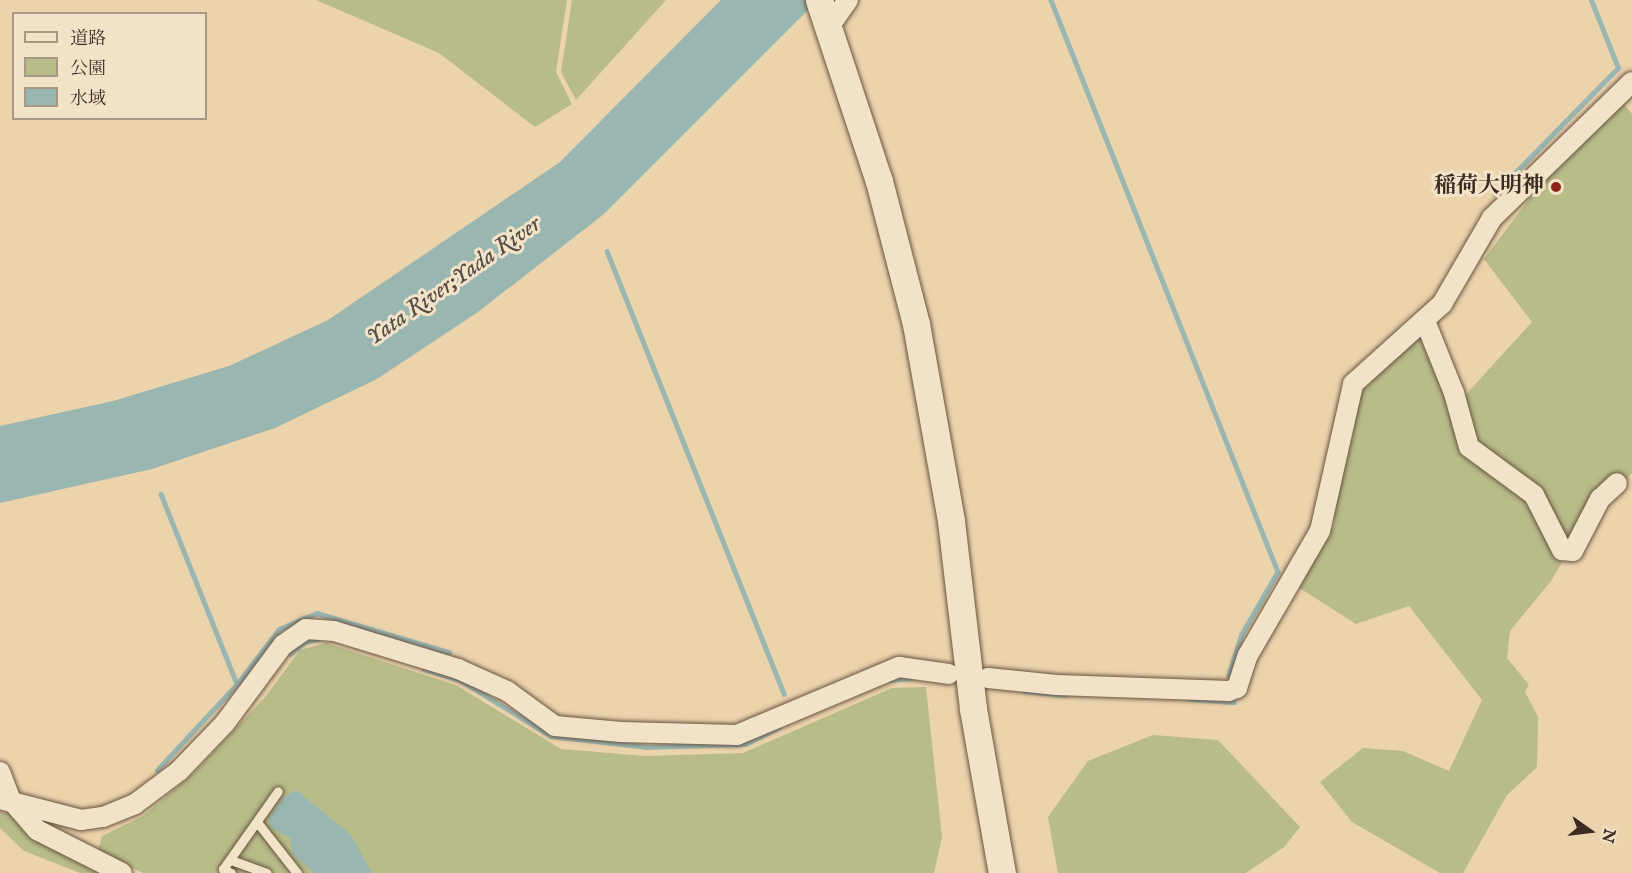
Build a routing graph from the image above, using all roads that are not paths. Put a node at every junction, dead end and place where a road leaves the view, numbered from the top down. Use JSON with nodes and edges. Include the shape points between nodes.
{"nodes":[{"id":1,"x":830,"y":10,"type":"edge"},
{"id":2,"x":1632,"y":82,"type":"edge"},
{"id":3,"x":1425,"y":321,"type":"junction"},
{"id":4,"x":1617,"y":483,"type":"dead end"},
{"id":5,"x":949,"y":674,"type":"dead end"},
{"id":6,"x":988,"y":678,"type":"dead end"},
{"id":7,"x":0,"y":772,"type":"edge"},
{"id":8,"x":278,"y":791,"type":"dead end"},
{"id":9,"x":6,"y":800,"type":"edge"},
{"id":10,"x":257,"y":822,"type":"junction"},
{"id":11,"x":231,"y":860,"type":"junction"},
{"id":12,"x":122,"y":873,"type":"edge"},
{"id":13,"x":231,"y":873,"type":"edge"},
{"id":14,"x":267,"y":873,"type":"edge"},
{"id":15,"x":297,"y":873,"type":"edge"},
{"id":16,"x":1002,"y":873,"type":"edge"}],
"edges":[{"from":1,"to":16,"type":"street","via":[[916,324],[951,521],[973,709]]},
{"from":2,"to":3,"type":"street","via":[[1492,218],[1476,239],[1453,291]]},
{"from":3,"to":4,"type":"street","via":[[1454,393],[1469,447],[1534,495],[1562,550],[1572,551],[1600,500]]},
{"from":3,"to":6,"type":"street","via":[[1353,384],[1320,531],[1248,655],[1237,688],[1057,685]]},
{"from":5,"to":9,"type":"street","via":[[898,667],[737,735],[621,732],[555,726],[507,691],[458,669],[334,631],[306,630],[283,645],[202,747],[135,804],[103,817],[81,820]]},
{"from":7,"to":9,"type":"street"},
{"from":8,"to":10,"type":"lane"},
{"from":9,"to":12,"type":"street","via":[[37,831]]},
{"from":10,"to":11,"type":"lane"},
{"from":10,"to":15,"type":"lane"},
{"from":11,"to":13,"type":"lane","via":[[224,869]]},
{"from":11,"to":14,"type":"lane"}]}
